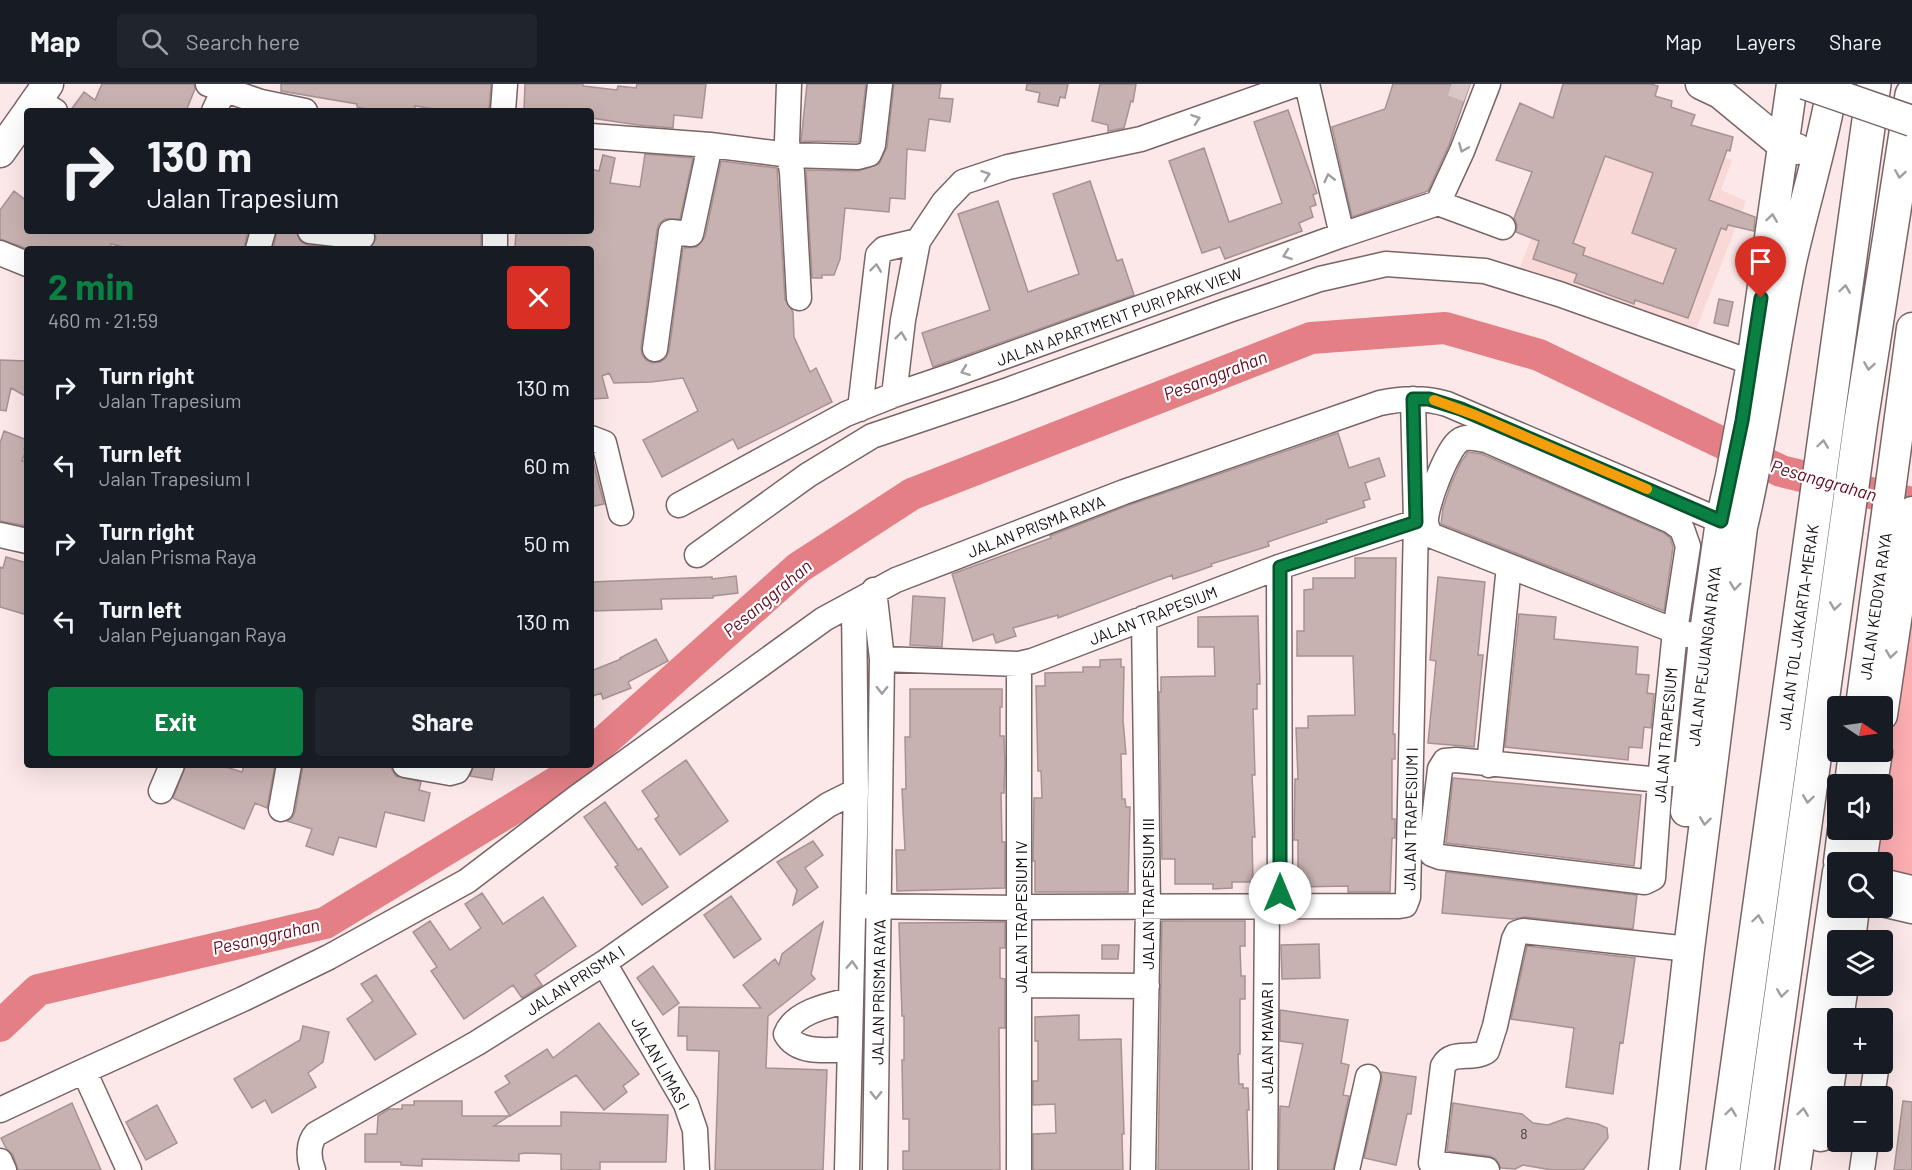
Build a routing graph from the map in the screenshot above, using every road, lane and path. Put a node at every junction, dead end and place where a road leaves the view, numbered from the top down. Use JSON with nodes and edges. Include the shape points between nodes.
{"nodes":[{"id":1,"x":67,"y":84,"type":"edge"},
{"id":2,"x":505,"y":84,"type":"edge"},
{"id":3,"x":789,"y":84,"type":"edge"},
{"id":4,"x":880,"y":84,"type":"edge"},
{"id":5,"x":1297,"y":84,"type":"edge"},
{"id":6,"x":1307,"y":84,"type":"edge"},
{"id":7,"x":1792,"y":84,"type":"edge"},
{"id":8,"x":1805,"y":84,"type":"edge"},
{"id":9,"x":1833,"y":84,"type":"edge"},
{"id":10,"x":1874,"y":84,"type":"edge"},
{"id":11,"x":1881,"y":84,"type":"edge"},
{"id":12,"x":1719,"y":87,"type":"edge"},
{"id":13,"x":1478,"y":88,"type":"edge"},
{"id":14,"x":215,"y":95,"type":"edge"},
{"id":15,"x":1912,"y":95,"type":"edge"},
{"id":16,"x":43,"y":107,"type":"edge"},
{"id":17,"x":291,"y":108,"type":"edge"},
{"id":18,"x":503,"y":108,"type":"edge"},
{"id":19,"x":1912,"y":120,"type":"edge"},
{"id":20,"x":24,"y":127,"type":"edge"},
{"id":21,"x":594,"y":136,"type":"edge"},
{"id":22,"x":24,"y":143,"type":"edge"},
{"id":23,"x":710,"y":145,"type":"junction"},
{"id":24,"x":1782,"y":145,"type":"junction"},
{"id":25,"x":0,"y":152,"type":"edge"},
{"id":26,"x":790,"y":155,"type":"junction"},
{"id":27,"x":1816,"y":155,"type":"junction"},
{"id":28,"x":0,"y":174,"type":"edge"},
{"id":29,"x":1438,"y":203,"type":"junction"},
{"id":30,"x":1503,"y":227,"type":"dead end"},
{"id":31,"x":330,"y":234,"type":"edge"},
{"id":32,"x":1342,"y":235,"type":"junction"},
{"id":33,"x":362,"y":239,"type":"edge"},
{"id":34,"x":918,"y":241,"type":"junction"},
{"id":35,"x":0,"y":253,"type":"edge"},
{"id":36,"x":24,"y":263,"type":"edge"},
{"id":37,"x":799,"y":298,"type":"dead end"},
{"id":38,"x":1912,"y":328,"type":"edge"},
{"id":39,"x":655,"y":349,"type":"dead end"},
{"id":40,"x":1762,"y":366,"type":"junction"},
{"id":41,"x":894,"y":394,"type":"junction"},
{"id":42,"x":1413,"y":399,"type":"junction"},
{"id":43,"x":860,"y":410,"type":"junction"},
{"id":44,"x":594,"y":439,"type":"edge"},
{"id":45,"x":679,"y":505,"type":"dead end"},
{"id":46,"x":1912,"y":512,"type":"edge"},
{"id":47,"x":621,"y":513,"type":"dead end"},
{"id":48,"x":1732,"y":524,"type":"junction"},
{"id":49,"x":1423,"y":528,"type":"junction"},
{"id":50,"x":0,"y":535,"type":"edge"},
{"id":51,"x":24,"y":541,"type":"edge"},
{"id":52,"x":1894,"y":553,"type":"junction"},
{"id":53,"x":697,"y":555,"type":"dead end"},
{"id":54,"x":1509,"y":566,"type":"junction"},
{"id":55,"x":1280,"y":567,"type":"junction"},
{"id":56,"x":874,"y":590,"type":"junction"},
{"id":57,"x":854,"y":603,"type":"junction"},
{"id":58,"x":1144,"y":618,"type":"junction"},
{"id":59,"x":1675,"y":631,"type":"junction"},
{"id":60,"x":1716,"y":641,"type":"junction"},
{"id":61,"x":882,"y":659,"type":"junction"},
{"id":62,"x":1019,"y":664,"type":"junction"},
{"id":63,"x":1863,"y":696,"type":"edge"},
{"id":64,"x":1883,"y":696,"type":"edge"},
{"id":65,"x":1489,"y":765,"type":"junction"},
{"id":66,"x":171,"y":768,"type":"edge"},
{"id":67,"x":288,"y":768,"type":"edge"},
{"id":68,"x":422,"y":768,"type":"edge"},
{"id":69,"x":459,"y":768,"type":"edge"},
{"id":70,"x":1660,"y":780,"type":"junction"},
{"id":71,"x":1699,"y":784,"type":"junction"},
{"id":72,"x":161,"y":791,"type":"dead end"},
{"id":73,"x":856,"y":791,"type":"junction"},
{"id":74,"x":281,"y":809,"type":"dead end"},
{"id":75,"x":1893,"y":884,"type":"edge"},
{"id":76,"x":1912,"y":888,"type":"edge"},
{"id":77,"x":879,"y":905,"type":"junction"},
{"id":78,"x":855,"y":906,"type":"junction"},
{"id":79,"x":1274,"y":906,"type":"junction"},
{"id":80,"x":1148,"y":907,"type":"junction"},
{"id":81,"x":1893,"y":907,"type":"edge"},
{"id":82,"x":1020,"y":908,"type":"junction"},
{"id":83,"x":1912,"y":911,"type":"edge"},
{"id":84,"x":1837,"y":918,"type":"edge"},
{"id":85,"x":1680,"y":949,"type":"junction"},
{"id":86,"x":604,"y":963,"type":"junction"},
{"id":87,"x":1020,"y":985,"type":"junction"},
{"id":88,"x":1147,"y":986,"type":"junction"},
{"id":89,"x":850,"y":1000,"type":"junction"},
{"id":90,"x":850,"y":1049,"type":"junction"},
{"id":91,"x":84,"y":1071,"type":"junction"},
{"id":92,"x":1830,"y":1074,"type":"edge"},
{"id":93,"x":1368,"y":1077,"type":"dead end"},
{"id":94,"x":0,"y":1110,"type":"edge"},
{"id":95,"x":1865,"y":1152,"type":"edge"},
{"id":96,"x":0,"y":1161,"type":"edge"},
{"id":97,"x":1428,"y":1166,"type":"edge"},
{"id":98,"x":4,"y":1170,"type":"edge"},
{"id":99,"x":129,"y":1170,"type":"edge"},
{"id":100,"x":313,"y":1170,"type":"edge"},
{"id":101,"x":697,"y":1170,"type":"edge"},
{"id":102,"x":847,"y":1170,"type":"edge"},
{"id":103,"x":875,"y":1170,"type":"edge"},
{"id":104,"x":1019,"y":1170,"type":"edge"},
{"id":105,"x":1143,"y":1170,"type":"edge"},
{"id":106,"x":1265,"y":1170,"type":"edge"},
{"id":107,"x":1347,"y":1170,"type":"edge"},
{"id":108,"x":1486,"y":1170,"type":"edge"},
{"id":109,"x":1645,"y":1170,"type":"edge"},
{"id":110,"x":1664,"y":1170,"type":"edge"},
{"id":111,"x":1723,"y":1170,"type":"edge"},
{"id":112,"x":1757,"y":1170,"type":"edge"},
{"id":113,"x":1795,"y":1170,"type":"edge"},
{"id":114,"x":1816,"y":1170,"type":"edge"},
{"id":115,"x":1862,"y":1170,"type":"edge"}],
"edges":[{"from":1,"to":16,"type":"main road"},
{"from":2,"to":18,"type":"street"},
{"from":3,"to":26,"type":"street"},
{"from":4,"to":26,"type":"street","via":[[869,154]]},
{"from":34,"to":5,"type":"street","one_way":true,"via":[[963,182],[1008,167],[1141,139]]},
{"from":32,"to":6,"type":"street","one_way":true},
{"from":7,"to":24,"type":"main road","name":"JALAN PEJUANGAN RAYA"},
{"from":8,"to":19,"type":"main road","bridge":true},
{"from":9,"to":27,"type":"main road","name":"JALAN PEJUANGAN RAYA"},
{"from":111,"to":10,"type":"highway","name":"JALAN TOL JAKARTA–MERAK","one_way":true},
{"from":11,"to":15,"type":"main road"},
{"from":12,"to":24,"type":"main road"},
{"from":13,"to":29,"type":"street","one_way":true,"via":[[1461,152]]},
{"from":14,"to":17,"type":"street"},
{"from":15,"to":112,"type":"highway","name":"JALAN TOL JAKARTA–MERAK","one_way":true,"via":[[1861,421]]},
{"from":20,"to":25,"type":"main road"},
{"from":21,"to":23,"type":"street"},
{"from":22,"to":28,"type":"main road"},
{"from":23,"to":26,"type":"street"},
{"from":23,"to":39,"type":"street","via":[[692,234],[671,232]]},
{"from":24,"to":27,"type":"main road"},
{"from":40,"to":24,"type":"main road","name":"JALAN PEJUANGAN RAYA","one_way":true},
{"from":26,"to":37,"type":"street"},
{"from":27,"to":40,"type":"main road","name":"JALAN PEJUANGAN RAYA"},
{"from":29,"to":30,"type":"street"},
{"from":29,"to":32,"type":"street","name":"JALAN APARTMENT PURI PARK VIEW"},
{"from":31,"to":33,"type":"street"},
{"from":32,"to":41,"type":"street","name":"JALAN APARTMENT PURI PARK VIEW","one_way":true},
{"from":41,"to":34,"type":"street","one_way":true},
{"from":43,"to":34,"type":"street","one_way":true,"via":[[878,255],[884,249]]},
{"from":35,"to":36,"type":"street"},
{"from":38,"to":52,"type":"main road","name":"JALAN KEDOYA RAYA","via":[[1895,443]]},
{"from":40,"to":48,"type":"main road","name":"JALAN PEJUANGAN RAYA"},
{"from":40,"to":53,"type":"street","via":[[1485,271],[1386,264],[1320,279],[872,436],[808,475]]},
{"from":41,"to":43,"type":"street","name":"JALAN APARTMENT PURI PARK VIEW"},
{"from":42,"to":48,"type":"street","name":"JALAN PRISMA RAYA","via":[[1447,404]]},
{"from":42,"to":49,"type":"street","name":"JALAN TRAPESIUM I"},
{"from":42,"to":56,"type":"street","name":"JALAN PRISMA RAYA","via":[[1380,403],[1124,492]]},
{"from":43,"to":45,"type":"street","name":"JALAN APARTMENT PURI PARK VIEW"},
{"from":44,"to":47,"type":"street","via":[[604,443]]},
{"from":46,"to":52,"type":"main road","name":"JALAN KEDOYA RAYA"},
{"from":48,"to":60,"type":"main road","name":"JALAN PEJUANGAN RAYA"},
{"from":49,"to":54,"type":"street"},
{"from":49,"to":55,"type":"street","name":"JALAN TRAPESIUM"},
{"from":49,"to":59,"type":"street","name":"JALAN TRAPESIUM","via":[[1431,498],[1457,441],[1486,440],[1682,529],[1688,546]]},
{"from":49,"to":79,"type":"street","name":"JALAN TRAPESIUM I","via":[[1408,897],[1399,906]]},
{"from":50,"to":51,"type":"street"},
{"from":52,"to":63,"type":"main road","name":"JALAN KEDOYA RAYA"},
{"from":52,"to":64,"type":"main road","name":"JALAN KEDOYA RAYA","one_way":true},
{"from":54,"to":59,"type":"street"},
{"from":54,"to":65,"type":"street"},
{"from":55,"to":58,"type":"street","name":"JALAN TRAPESIUM"},
{"from":55,"to":79,"type":"street","name":"JALAN MAWAR I"},
{"from":56,"to":57,"type":"street"},
{"from":56,"to":61,"type":"street","name":"JALAN PRISMA RAYA"},
{"from":57,"to":73,"type":"street","name":"JALAN PRISMA RAYA"},
{"from":57,"to":91,"type":"street","via":[[814,626],[467,881],[329,957]]},
{"from":58,"to":62,"type":"street","name":"JALAN TRAPESIUM"},
{"from":58,"to":80,"type":"street","name":"JALAN TRAPESIUM III"},
{"from":59,"to":60,"type":"street"},
{"from":59,"to":70,"type":"street","name":"JALAN TRAPESIUM"},
{"from":60,"to":71,"type":"main road","name":"JALAN PEJUANGAN RAYA"},
{"from":61,"to":62,"type":"street","name":"JALAN TRAPESIUM"},
{"from":61,"to":77,"type":"street","name":"JALAN PRISMA RAYA","one_way":true},
{"from":62,"to":82,"type":"street","name":"JALAN TRAPESIUM IV"},
{"from":65,"to":70,"type":"street"},
{"from":65,"to":70,"type":"street","name":"JALAN TRAPESIUM","via":[[1445,761],[1440,769],[1432,854],[1649,881],[1654,873]]},
{"from":66,"to":72,"type":"street"},
{"from":67,"to":74,"type":"street"},
{"from":68,"to":69,"type":"street","via":[[450,773]]},
{"from":70,"to":71,"type":"street","via":[[1668,774],[1681,774]]},
{"from":71,"to":85,"type":"main road","name":"JALAN PEJUANGAN RAYA"},
{"from":73,"to":78,"type":"street","name":"JALAN PRISMA RAYA"},
{"from":73,"to":86,"type":"street","name":"JALAN PRISMA I","via":[[828,805]]},
{"from":75,"to":76,"type":"street"},
{"from":77,"to":78,"type":"street","name":"JALAN TRAPESIUM I"},
{"from":77,"to":82,"type":"street","name":"JALAN TRAPESIUM I"},
{"from":77,"to":103,"type":"street","name":"JALAN PRISMA RAYA","one_way":true},
{"from":89,"to":78,"type":"street","name":"JALAN PRISMA RAYA","one_way":true},
{"from":79,"to":80,"type":"street","name":"JALAN TRAPESIUM I"},
{"from":79,"to":106,"type":"street","name":"JALAN MAWAR I"},
{"from":80,"to":82,"type":"street","name":"JALAN TRAPESIUM I"},
{"from":80,"to":88,"type":"street","name":"JALAN TRAPESIUM III"},
{"from":81,"to":83,"type":"street"},
{"from":82,"to":87,"type":"street","name":"JALAN TRAPESIUM IV"},
{"from":113,"to":84,"type":"main road","one_way":true},
{"from":85,"to":97,"type":"street","via":[[1518,933],[1487,1051],[1454,1056],[1446,1059],[1443,1066]]},
{"from":85,"to":109,"type":"main road","name":"JALAN PEJUANGAN RAYA"},
{"from":85,"to":110,"type":"main road","name":"JALAN PEJUANGAN RAYA"},
{"from":86,"to":100,"type":"street","name":"JALAN PRISMA I","via":[[477,1043],[316,1134],[310,1147]]},
{"from":86,"to":101,"type":"street","name":"JALAN LIMAS I","via":[[686,1104],[695,1130]]},
{"from":87,"to":88,"type":"street"},
{"from":87,"to":104,"type":"street","name":"JALAN TRAPESIUM IV"},
{"from":88,"to":105,"type":"street","name":"JALAN TRAPESIUM III"},
{"from":89,"to":90,"type":"street","name":"JALAN PRISMA RAYA"},
{"from":89,"to":90,"type":"street","via":[[801,1017],[786,1034],[798,1046]]},
{"from":90,"to":102,"type":"street","name":"JALAN PRISMA RAYA"},
{"from":91,"to":94,"type":"street"},
{"from":91,"to":99,"type":"street"},
{"from":92,"to":114,"type":"main road"},
{"from":93,"to":107,"type":"street"},
{"from":95,"to":115,"type":"street"},
{"from":96,"to":98,"type":"street"},
{"from":97,"to":108,"type":"street"}]}
